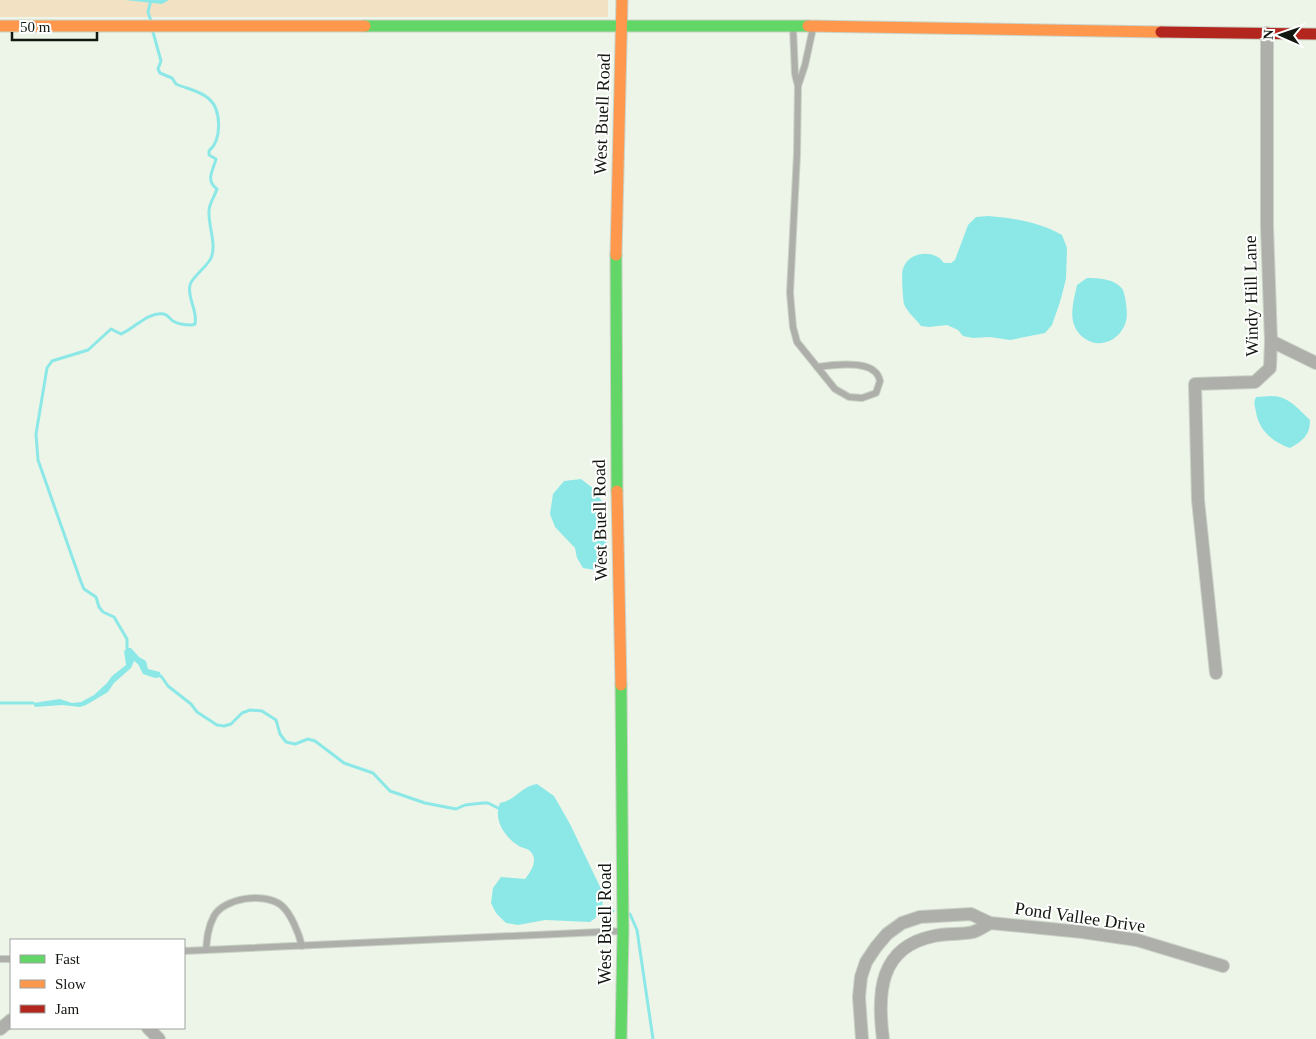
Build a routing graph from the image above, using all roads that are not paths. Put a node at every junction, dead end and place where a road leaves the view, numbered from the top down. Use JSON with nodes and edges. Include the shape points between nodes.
{"nodes":[{"id":1,"x":622,"y":0,"type":"edge"},
{"id":2,"x":622,"y":25,"type":"junction"},
{"id":3,"x":0,"y":26,"type":"edge"},
{"id":4,"x":793,"y":26,"type":"junction"},
{"id":5,"x":813,"y":26,"type":"junction"},
{"id":6,"x":1267,"y":32,"type":"junction"},
{"id":7,"x":1316,"y":34,"type":"edge"},
{"id":8,"x":798,"y":86,"type":"junction"},
{"id":9,"x":1271,"y":341,"type":"junction"},
{"id":10,"x":1316,"y":363,"type":"edge"},
{"id":11,"x":817,"y":367,"type":"junction"},
{"id":12,"x":1216,"y":673,"type":"dead end"},
{"id":13,"x":990,"y":923,"type":"junction"},
{"id":14,"x":623,"y":931,"type":"junction"},
{"id":15,"x":302,"y":946,"type":"junction"},
{"id":16,"x":206,"y":950,"type":"junction"},
{"id":17,"x":185,"y":951,"type":"edge"},
{"id":18,"x":1223,"y":966,"type":"dead end"},
{"id":19,"x":10,"y":1021,"type":"edge"},
{"id":20,"x":0,"y":1029,"type":"edge"},
{"id":21,"x":149,"y":1029,"type":"edge"},
{"id":22,"x":159,"y":1039,"type":"edge"},
{"id":23,"x":621,"y":1039,"type":"edge"},
{"id":24,"x":862,"y":1039,"type":"edge"},
{"id":25,"x":883,"y":1039,"type":"edge"}],
"edges":[{"from":1,"to":2,"type":"street","name":"West Buell Road"},
{"from":2,"to":3,"type":"street"},
{"from":2,"to":4,"type":"street"},
{"from":2,"to":14,"type":"street","name":"West Buell Road","via":[[617,206],[617,482]]},
{"from":4,"to":5,"type":"street"},
{"from":4,"to":8,"type":"lane"},
{"from":5,"to":6,"type":"street"},
{"from":5,"to":8,"type":"lane"},
{"from":6,"to":7,"type":"street"},
{"from":6,"to":9,"type":"street","name":"Windy Hill Lane","via":[[1267,227]]},
{"from":8,"to":11,"type":"lane","via":[[790,293],[797,342]]},
{"from":9,"to":10,"type":"street"},
{"from":9,"to":12,"type":"street","name":"Windy Hill Lane","via":[[1270,368],[1254,382],[1195,384],[1198,500]]},
{"from":11,"to":11,"type":"lane","via":[[835,389],[849,397],[862,398],[876,393],[880,381],[868,366]]},
{"from":13,"to":18,"type":"street","name":"Pond Vallee Drive","via":[[1137,940]]},
{"from":13,"to":24,"type":"street","name":"Pond Vallee Drive","via":[[971,914],[937,915],[902,923],[887,934],[866,962],[861,977]]},
{"from":13,"to":25,"type":"street","name":"Pond Vallee Drive","via":[[974,932],[934,936],[908,946],[898,954],[887,970],[880,990]]},
{"from":14,"to":15,"type":"lane"},
{"from":14,"to":23,"type":"street","name":"West Buell Road"},
{"from":15,"to":16,"type":"lane"},
{"from":15,"to":16,"type":"lane","via":[[297,927],[281,905],[259,897],[241,899],[215,915],[208,932]]},
{"from":16,"to":17,"type":"lane"},
{"from":19,"to":20,"type":"street"},
{"from":21,"to":22,"type":"street"}]}
